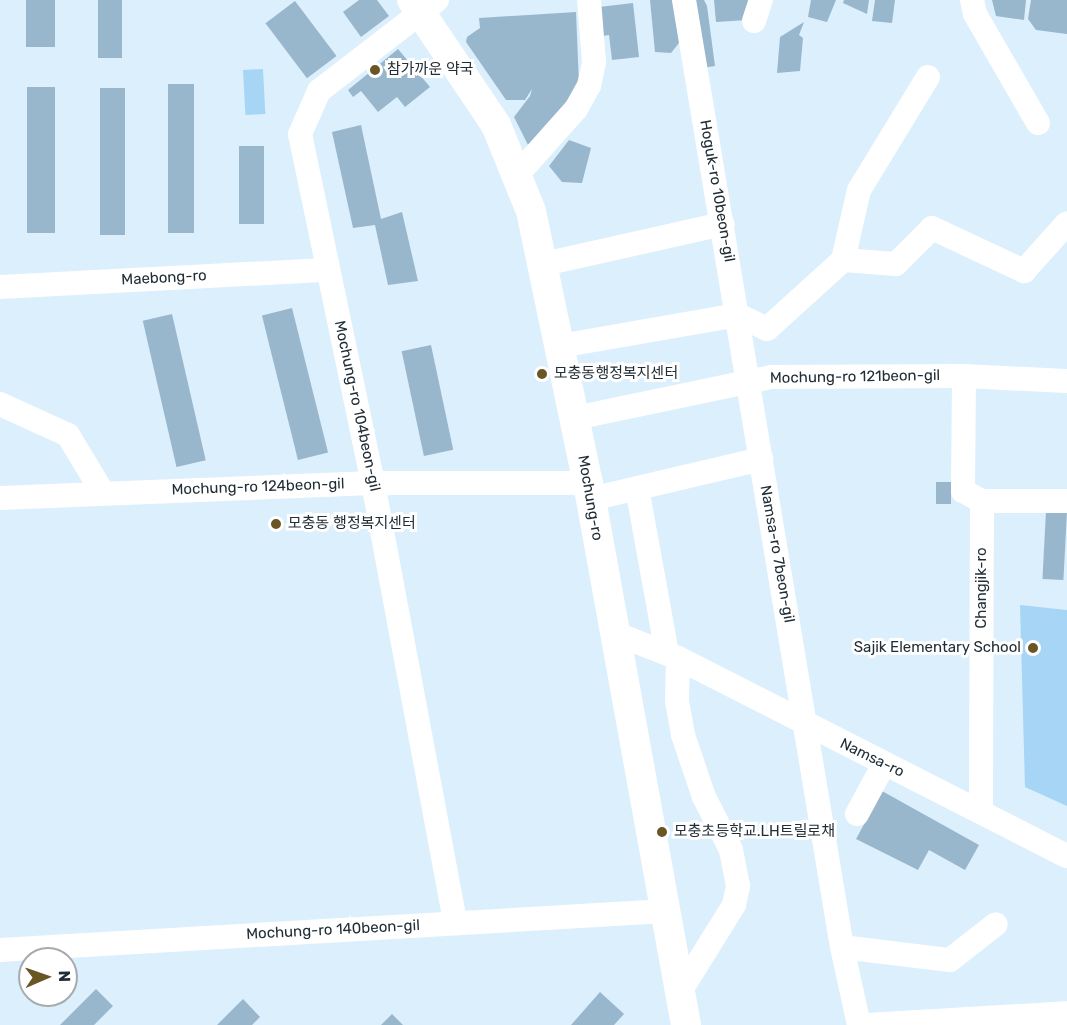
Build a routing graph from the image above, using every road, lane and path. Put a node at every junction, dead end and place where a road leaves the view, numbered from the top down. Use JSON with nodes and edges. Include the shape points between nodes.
{"nodes":[{"id":1,"x":589,"y":0,"type":"edge"},
{"id":2,"x":684,"y":0,"type":"edge"},
{"id":3,"x":972,"y":0,"type":"edge"},
{"id":4,"x":423,"y":4,"type":"edge"},
{"id":5,"x":928,"y":77,"type":"dead end"},
{"id":6,"x":1038,"y":123,"type":"dead end"},
{"id":7,"x":518,"y":174,"type":"junction"},
{"id":8,"x":1067,"y":223,"type":"edge"},
{"id":9,"x":723,"y":224,"type":"junction"},
{"id":10,"x":843,"y":260,"type":"junction"},
{"id":11,"x":544,"y":264,"type":"junction"},
{"id":12,"x":327,"y":270,"type":"junction"},
{"id":13,"x":0,"y":287,"type":"edge"},
{"id":14,"x":738,"y":315,"type":"junction"},
{"id":15,"x":560,"y":345,"type":"junction"},
{"id":16,"x":964,"y":376,"type":"junction"},
{"id":17,"x":1067,"y":381,"type":"edge"},
{"id":18,"x":747,"y":383,"type":"junction"},
{"id":19,"x":0,"y":404,"type":"edge"},
{"id":20,"x":575,"y":418,"type":"junction"},
{"id":21,"x":760,"y":459,"type":"junction"},
{"id":22,"x":373,"y":483,"type":"junction"},
{"id":23,"x":637,"y":488,"type":"junction"},
{"id":24,"x":589,"y":491,"type":"junction"},
{"id":25,"x":103,"y":493,"type":"junction"},
{"id":26,"x":0,"y":498,"type":"edge"},
{"id":27,"x":982,"y":501,"type":"junction"},
{"id":28,"x":1067,"y":501,"type":"edge"},
{"id":29,"x":614,"y":633,"type":"junction"},
{"id":30,"x":673,"y":655,"type":"junction"},
{"id":31,"x":806,"y":725,"type":"junction"},
{"id":32,"x":884,"y":764,"type":"junction"},
{"id":33,"x":981,"y":811,"type":"junction"},
{"id":34,"x":858,"y":814,"type":"dead end"},
{"id":35,"x":1067,"y":856,"type":"edge"},
{"id":36,"x":666,"y":911,"type":"junction"},
{"id":37,"x":455,"y":923,"type":"junction"},
{"id":38,"x":996,"y":924,"type":"dead end"},
{"id":39,"x":842,"y":947,"type":"junction"},
{"id":40,"x":0,"y":950,"type":"edge"},
{"id":41,"x":681,"y":990,"type":"junction"},
{"id":42,"x":1067,"y":1013,"type":"edge"},
{"id":43,"x":686,"y":1025,"type":"edge"},
{"id":44,"x":859,"y":1025,"type":"edge"},
{"id":45,"x":867,"y":1025,"type":"edge"}],
"edges":[{"from":1,"to":7,"type":"street","via":[[594,62],[589,86],[576,109]]},
{"from":2,"to":9,"type":"street","name":"Hoguk-ro 10beon-gil"},
{"from":3,"to":6,"type":"street","via":[[975,14]]},
{"from":4,"to":7,"type":"main road","name":"Mochung-ro","via":[[496,125]]},
{"from":4,"to":12,"type":"street","name":"Mochung-ro 104beon-gil","via":[[319,91],[307,112],[300,134]]},
{"from":5,"to":10,"type":"street","via":[[859,190]]},
{"from":7,"to":11,"type":"main road","name":"Mochung-ro"},
{"from":8,"to":10,"type":"street","via":[[1024,271],[932,228],[896,264]]},
{"from":9,"to":11,"type":"street"},
{"from":9,"to":14,"type":"street","name":"Hoguk-ro 10beon-gil"},
{"from":10,"to":14,"type":"street","via":[[767,329]]},
{"from":11,"to":15,"type":"main road","name":"Mochung-ro"},
{"from":12,"to":13,"type":"street","name":"Maebong-ro"},
{"from":12,"to":22,"type":"street","name":"Mochung-ro 104beon-gil"},
{"from":14,"to":15,"type":"street"},
{"from":14,"to":18,"type":"street","name":"Hoguk-ro 10beon-gil"},
{"from":15,"to":20,"type":"main road","name":"Mochung-ro"},
{"from":16,"to":17,"type":"street","name":"Mochung-ro 121beon-gil"},
{"from":16,"to":18,"type":"street","name":"Mochung-ro 121beon-gil","via":[[771,377]]},
{"from":16,"to":27,"type":"street","via":[[963,491]]},
{"from":18,"to":20,"type":"street","name":"Mochung-ro 121beon-gil"},
{"from":18,"to":21,"type":"street","name":"Namsa-ro 7beon-gil"},
{"from":19,"to":25,"type":"street","via":[[68,435]]},
{"from":20,"to":24,"type":"main road","name":"Mochung-ro"},
{"from":21,"to":23,"type":"street","name":"Mochung-ro 124beon-gil"},
{"from":21,"to":31,"type":"street","name":"Namsa-ro 7beon-gil"},
{"from":22,"to":24,"type":"street","name":"Mochung-ro 124beon-gil"},
{"from":22,"to":25,"type":"street","name":"Mochung-ro 124beon-gil"},
{"from":22,"to":37,"type":"street","name":"Mochung-ro 104beon-gil"},
{"from":23,"to":24,"type":"street","name":"Mochung-ro 124beon-gil"},
{"from":23,"to":30,"type":"street"},
{"from":24,"to":29,"type":"main road","name":"Mochung-ro"},
{"from":25,"to":26,"type":"street","name":"Mochung-ro 124beon-gil"},
{"from":27,"to":28,"type":"street"},
{"from":27,"to":33,"type":"street","name":"Changjik-ro"},
{"from":29,"to":30,"type":"street","name":"Namsa-ro"},
{"from":29,"to":36,"type":"main road","name":"Mochung-ro"},
{"from":30,"to":31,"type":"street","name":"Namsa-ro"},
{"from":30,"to":41,"type":"street","via":[[683,735],[701,788],[731,849],[738,886],[734,905]]},
{"from":31,"to":32,"type":"street","name":"Namsa-ro"},
{"from":31,"to":39,"type":"street","name":"Namsa-ro 7beon-gil"},
{"from":32,"to":33,"type":"street","name":"Namsa-ro"},
{"from":32,"to":34,"type":"street"},
{"from":33,"to":35,"type":"street","name":"Namsa-ro"},
{"from":36,"to":37,"type":"street","name":"Mochung-ro 140beon-gil"},
{"from":36,"to":41,"type":"main road","name":"Mochung-ro"},
{"from":37,"to":40,"type":"street","name":"Mochung-ro 140beon-gil"},
{"from":38,"to":39,"type":"street","via":[[950,960]]},
{"from":39,"to":44,"type":"street","name":"Namsa-ro 7beon-gil"},
{"from":41,"to":43,"type":"main road","name":"Mochung-ro"},
{"from":42,"to":45,"type":"street"}]}
